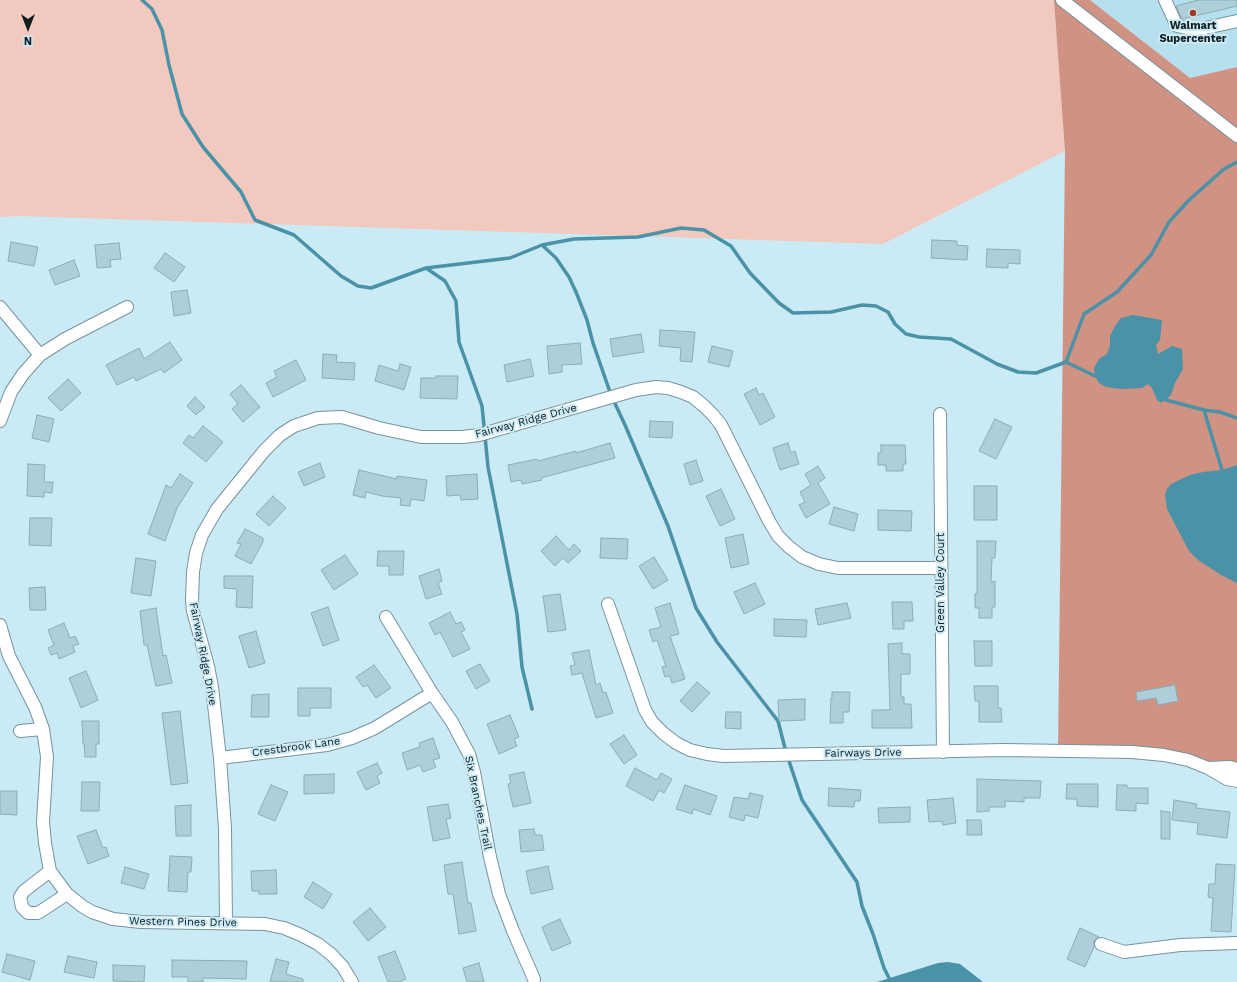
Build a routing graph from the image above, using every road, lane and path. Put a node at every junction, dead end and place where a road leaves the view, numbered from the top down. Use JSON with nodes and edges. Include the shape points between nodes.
{"nodes":[{"id":1,"x":1062,"y":0,"type":"edge"},
{"id":2,"x":1165,"y":0,"type":"edge"},
{"id":3,"x":1237,"y":21,"type":"edge"},
{"id":4,"x":1237,"y":136,"type":"edge"},
{"id":5,"x":127,"y":306,"type":"dead end"},
{"id":6,"x":0,"y":307,"type":"edge"},
{"id":7,"x":40,"y":355,"type":"junction"},
{"id":8,"x":940,"y":414,"type":"dead end"},
{"id":9,"x":0,"y":420,"type":"edge"},
{"id":10,"x":941,"y":568,"type":"junction"},
{"id":11,"x":608,"y":604,"type":"dead end"},
{"id":12,"x":386,"y":617,"type":"dead end"},
{"id":13,"x":0,"y":625,"type":"edge"},
{"id":14,"x":432,"y":693,"type":"junction"},
{"id":15,"x":43,"y":729,"type":"junction"},
{"id":16,"x":20,"y":731,"type":"dead end"},
{"id":17,"x":943,"y":752,"type":"junction"},
{"id":18,"x":220,"y":758,"type":"junction"},
{"id":19,"x":1208,"y":768,"type":"junction"},
{"id":20,"x":1237,"y":769,"type":"edge"},
{"id":21,"x":1237,"y":781,"type":"edge"},
{"id":22,"x":50,"y":871,"type":"junction"},
{"id":23,"x":67,"y":894,"type":"junction"},
{"id":24,"x":226,"y":922,"type":"junction"},
{"id":25,"x":1235,"y":942,"type":"edge"},
{"id":26,"x":1101,"y":944,"type":"dead end"},
{"id":27,"x":534,"y":979,"type":"dead end"},
{"id":28,"x":352,"y":982,"type":"edge"}],
"edges":[{"from":1,"to":4,"type":"street"},
{"from":2,"to":3,"type":"street","via":[[1177,26],[1196,30]]},
{"from":5,"to":7,"type":"street"},
{"from":6,"to":7,"type":"street"},
{"from":7,"to":9,"type":"street","via":[[11,392]]},
{"from":8,"to":10,"type":"street","name":"Green Valley Court"},
{"from":10,"to":17,"type":"street","name":"Green Valley Court"},
{"from":10,"to":18,"type":"street","name":"Fairway Ridge Drive","via":[[838,568],[802,557],[778,536],[714,415],[693,398],[668,388],[636,390],[479,435],[463,437],[421,437],[342,417],[307,420],[280,435],[264,451],[211,517],[196,553],[193,572],[193,611],[212,687]]},
{"from":11,"to":17,"type":"street","name":"Fairways Drive","via":[[645,710],[663,733],[690,750],[724,756]]},
{"from":12,"to":14,"type":"street","name":"Six Branches Trail"},
{"from":13,"to":15,"type":"street","name":"Western Pines Drive","via":[[9,656],[35,707]]},
{"from":14,"to":18,"type":"street","name":"Crestbrook Lane","via":[[375,728],[352,738],[327,745]]},
{"from":14,"to":27,"type":"street","name":"Six Branches Trail","via":[[452,722],[469,754],[499,894]]},
{"from":15,"to":16,"type":"street"},
{"from":15,"to":22,"type":"street","name":"Western Pines Drive","via":[[47,756],[43,822]]},
{"from":17,"to":19,"type":"street","name":"Fairways Drive","via":[[1132,752],[1188,760]]},
{"from":18,"to":24,"type":"street","name":"Fairway Ridge Drive","via":[[225,829]]},
{"from":19,"to":20,"type":"street","name":"Fairways Drive"},
{"from":19,"to":21,"type":"street","name":"Fairways Drive","via":[[1227,779]]},
{"from":22,"to":23,"type":"street","name":"Western Pines Drive"},
{"from":22,"to":23,"type":"street","via":[[24,891],[20,897],[22,907],[28,913],[38,913]]},
{"from":23,"to":24,"type":"street","name":"Western Pines Drive","via":[[92,912],[113,919],[141,922]]},
{"from":24,"to":28,"type":"street","name":"Western Pines Drive","via":[[265,924],[302,934],[332,955]]},
{"from":25,"to":26,"type":"street","via":[[1124,952]]}]}
